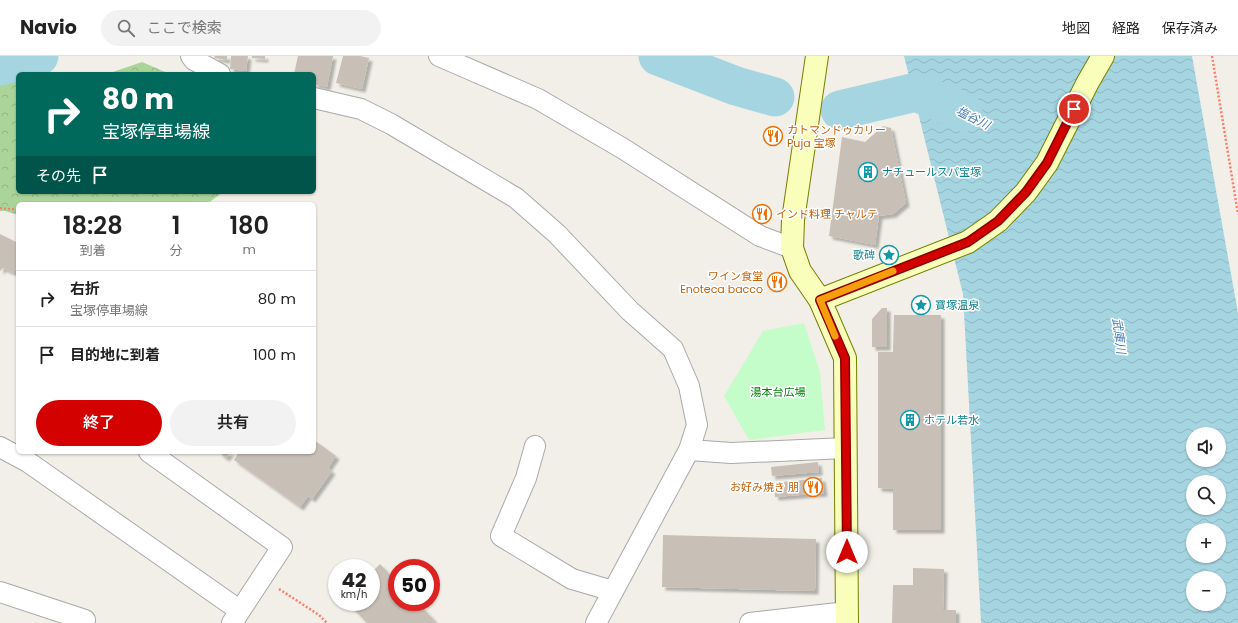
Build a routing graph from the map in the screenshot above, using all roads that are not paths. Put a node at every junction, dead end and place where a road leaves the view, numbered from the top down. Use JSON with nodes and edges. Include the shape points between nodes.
{"nodes":[{"id":1,"x":191,"y":56,"type":"edge"},
{"id":2,"x":439,"y":56,"type":"edge"},
{"id":3,"x":817,"y":56,"type":"edge"},
{"id":4,"x":1104,"y":56,"type":"edge"},
{"id":5,"x":216,"y":72,"type":"edge"},
{"id":6,"x":316,"y":98,"type":"edge"},
{"id":7,"x":792,"y":248,"type":"junction"},
{"id":8,"x":820,"y":300,"type":"junction"},
{"id":9,"x":534,"y":446,"type":"dead end"},
{"id":10,"x":0,"y":447,"type":"edge"},
{"id":11,"x":846,"y":448,"type":"junction"},
{"id":12,"x":689,"y":450,"type":"junction"},
{"id":13,"x":152,"y":454,"type":"edge"},
{"id":14,"x":613,"y":591,"type":"junction"},
{"id":15,"x":0,"y":592,"type":"edge"},
{"id":16,"x":236,"y":617,"type":"edge"},
{"id":17,"x":847,"y":618,"type":"edge"},
{"id":18,"x":84,"y":623,"type":"edge"},
{"id":19,"x":596,"y":623,"type":"edge"},
{"id":20,"x":750,"y":623,"type":"edge"}],
"edges":[{"from":1,"to":5,"type":"street"},
{"from":2,"to":7,"type":"street","via":[[538,99],[622,148],[760,236]]},
{"from":3,"to":7,"type":"main road","via":[[793,220]]},
{"from":4,"to":8,"type":"main road","via":[[1047,163],[1026,192],[998,221],[968,242]]},
{"from":6,"to":12,"type":"street","via":[[361,109],[391,124],[516,198],[557,234],[630,311],[672,349],[689,386],[697,425]]},
{"from":7,"to":8,"type":"main road","via":[[800,271]]},
{"from":8,"to":11,"type":"main road","via":[[845,358]]},
{"from":9,"to":14,"type":"street","via":[[526,478],[501,536],[572,579]]},
{"from":10,"to":16,"type":"street","via":[[28,462]]},
{"from":11,"to":12,"type":"street","via":[[731,453]]},
{"from":11,"to":17,"type":"main road"},
{"from":12,"to":14,"type":"street"},
{"from":13,"to":16,"type":"street","via":[[282,547]]},
{"from":14,"to":19,"type":"street"},
{"from":15,"to":18,"type":"street","via":[[85,620]]},
{"from":17,"to":20,"type":"street"}]}
